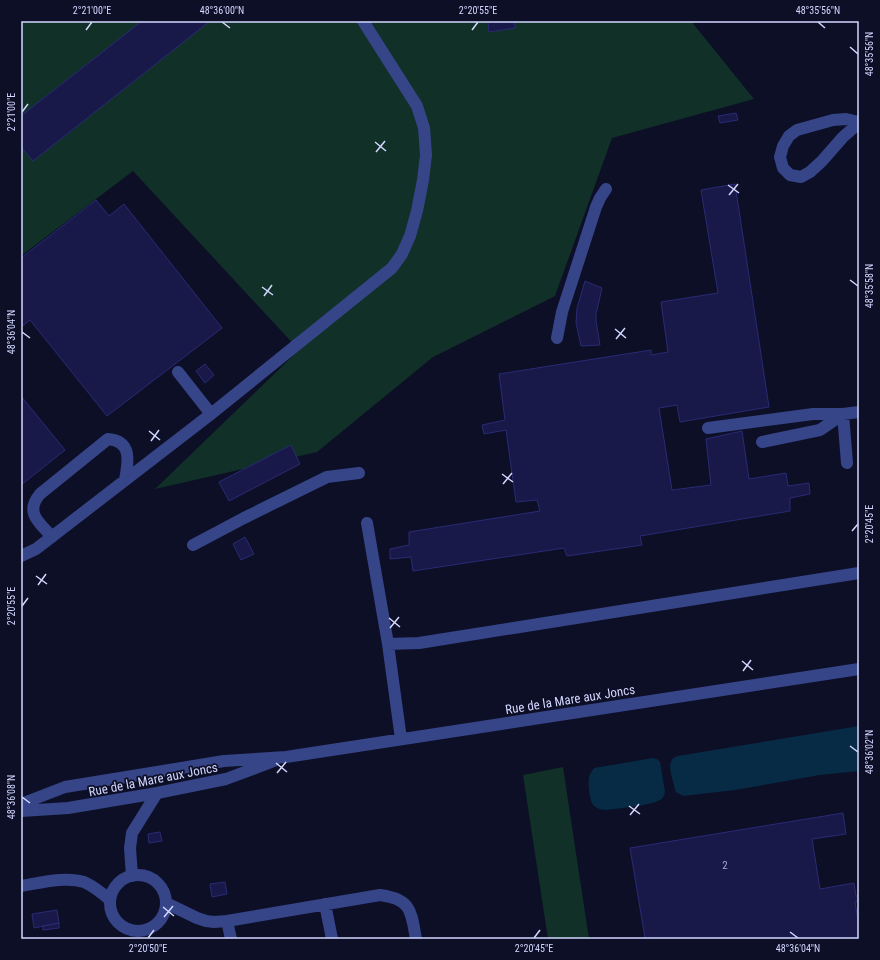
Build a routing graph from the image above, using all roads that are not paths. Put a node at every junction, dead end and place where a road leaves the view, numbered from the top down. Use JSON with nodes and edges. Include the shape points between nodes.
{"nodes":[{"id":1,"x":363,"y":21,"type":"edge"},
{"id":2,"x":859,"y":123,"type":"edge"},
{"id":3,"x":606,"y":189,"type":"dead end"},
{"id":4,"x":557,"y":338,"type":"dead end"},
{"id":5,"x":178,"y":372,"type":"dead end"},
{"id":6,"x":859,"y":412,"type":"edge"},
{"id":7,"x":211,"y":414,"type":"junction"},
{"id":8,"x":843,"y":414,"type":"junction"},
{"id":9,"x":708,"y":428,"type":"dead end"},
{"id":10,"x":762,"y":442,"type":"dead end"},
{"id":11,"x":847,"y":463,"type":"dead end"},
{"id":12,"x":359,"y":473,"type":"dead end"},
{"id":13,"x":125,"y":480,"type":"junction"},
{"id":14,"x":367,"y":522,"type":"dead end"},
{"id":15,"x":52,"y":537,"type":"junction"},
{"id":16,"x":193,"y":545,"type":"dead end"},
{"id":17,"x":21,"y":556,"type":"edge"},
{"id":18,"x":859,"y":573,"type":"edge"},
{"id":19,"x":388,"y":644,"type":"junction"},
{"id":20,"x":859,"y":669,"type":"edge"},
{"id":21,"x":401,"y":739,"type":"junction"},
{"id":22,"x":286,"y":757,"type":"junction"},
{"id":23,"x":157,"y":793,"type":"junction"},
{"id":24,"x":21,"y":804,"type":"edge"},
{"id":25,"x":21,"y":810,"type":"edge"},
{"id":26,"x":132,"y":876,"type":"junction"},
{"id":27,"x":21,"y":886,"type":"edge"},
{"id":28,"x":110,"y":900,"type":"junction"},
{"id":29,"x":166,"y":903,"type":"junction"},
{"id":30,"x":325,"y":904,"type":"junction"},
{"id":31,"x":227,"y":921,"type":"junction"},
{"id":32,"x":126,"y":934,"type":"edge"},
{"id":33,"x":231,"y":939,"type":"edge"},
{"id":34,"x":332,"y":939,"type":"edge"},
{"id":35,"x":416,"y":939,"type":"edge"}],
"edges":[{"from":1,"to":7,"type":"street","via":[[417,106],[424,128],[426,155],[423,180],[410,236],[392,268]]},
{"from":2,"to":2,"type":"street","via":[[846,119],[833,120],[797,130],[789,136],[783,146],[780,157],[782,168],[790,175],[801,176],[810,172]]},
{"from":3,"to":4,"type":"street","via":[[596,207],[562,312]]},
{"from":5,"to":7,"type":"street"},
{"from":6,"to":8,"type":"street"},
{"from":7,"to":13,"type":"street"},
{"from":8,"to":9,"type":"street","via":[[813,414]]},
{"from":8,"to":10,"type":"street","via":[[820,430]]},
{"from":8,"to":11,"type":"street"},
{"from":12,"to":16,"type":"street","via":[[327,477]]},
{"from":13,"to":15,"type":"street"},
{"from":13,"to":15,"type":"street","via":[[127,452],[115,440],[108,440],[35,500],[32,509],[35,516]]},
{"from":14,"to":19,"type":"street"},
{"from":15,"to":17,"type":"street"},
{"from":18,"to":19,"type":"street","via":[[419,643]]},
{"from":19,"to":21,"type":"street"},
{"from":20,"to":21,"type":"street","name":"Rue de la Mare aux Joncs"},
{"from":21,"to":22,"type":"street","name":"Rue de la Mare aux Joncs"},
{"from":22,"to":23,"type":"street","name":"Rue de la Mare aux Joncs","via":[[226,779]]},
{"from":22,"to":24,"type":"street","name":"Rue de la Mare aux Joncs","via":[[224,760],[64,787]]},
{"from":23,"to":25,"type":"street","name":"Rue de la Mare aux Joncs","via":[[68,808]]},
{"from":23,"to":26,"type":"street","via":[[132,833]]},
{"from":26,"to":28,"type":"street","via":[[117,884]]},
{"from":26,"to":29,"type":"street","via":[[151,879],[159,885]]},
{"from":27,"to":28,"type":"street","via":[[72,880],[84,882]]},
{"from":28,"to":32,"type":"street","via":[[113,917]]},
{"from":29,"to":31,"type":"street","via":[[206,921]]},
{"from":29,"to":32,"type":"street","via":[[164,913],[152,927]]},
{"from":30,"to":31,"type":"street"},
{"from":30,"to":34,"type":"street"},
{"from":30,"to":35,"type":"street","via":[[380,895],[391,896],[408,906]]},
{"from":31,"to":33,"type":"street"}]}
